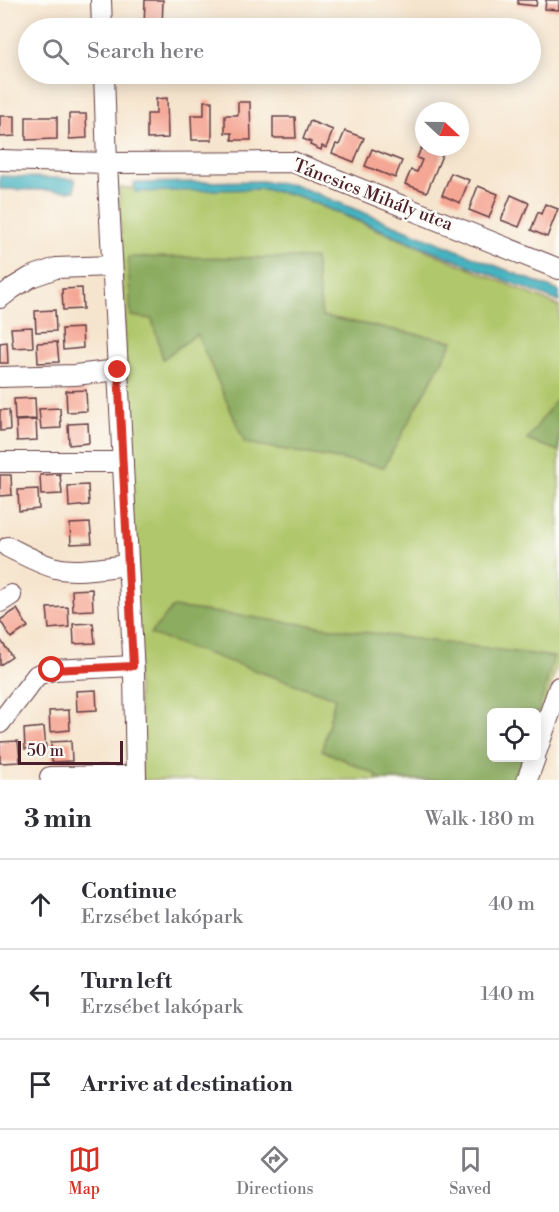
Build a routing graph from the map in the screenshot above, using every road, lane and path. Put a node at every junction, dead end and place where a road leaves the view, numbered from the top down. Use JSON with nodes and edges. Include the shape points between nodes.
{"nodes":[{"id":1,"x":101,"y":0,"type":"edge"},
{"id":2,"x":102,"y":18,"type":"edge"},
{"id":3,"x":104,"y":84,"type":"edge"},
{"id":4,"x":0,"y":160,"type":"edge"},
{"id":5,"x":107,"y":164,"type":"junction"},
{"id":6,"x":112,"y":266,"type":"junction"},
{"id":7,"x":559,"y":269,"type":"edge"},
{"id":8,"x":2,"y":292,"type":"edge"},
{"id":9,"x":118,"y":370,"type":"junction"},
{"id":10,"x":0,"y":376,"type":"edge"},
{"id":11,"x":0,"y":462,"type":"edge"},
{"id":12,"x":123,"y":462,"type":"junction"},
{"id":13,"x":8,"y":548,"type":"dead end"},
{"id":14,"x":128,"y":565,"type":"junction"},
{"id":15,"x":133,"y":666,"type":"junction"},
{"id":16,"x":559,"y":687,"type":"edge"},
{"id":17,"x":0,"y":723,"type":"edge"},
{"id":18,"x":541,"y":741,"type":"edge"},
{"id":19,"x":534,"y":762,"type":"edge"},
{"id":20,"x":50,"y":777,"type":"dead end"},
{"id":21,"x":136,"y":778,"type":"edge"},
{"id":22,"x":527,"y":780,"type":"edge"}],
"edges":[{"from":1,"to":2,"type":"street"},
{"from":3,"to":5,"type":"street"},
{"from":4,"to":5,"type":"street","name":"Táncsics Mihály utca"},
{"from":5,"to":6,"type":"street"},
{"from":5,"to":7,"type":"street","name":"Táncsics Mihály utca","via":[[293,162]]},
{"from":6,"to":8,"type":"street","via":[[56,268]]},
{"from":6,"to":9,"type":"street"},
{"from":9,"to":10,"type":"street"},
{"from":9,"to":12,"type":"street"},
{"from":11,"to":12,"type":"street"},
{"from":12,"to":14,"type":"street"},
{"from":13,"to":14,"type":"street","via":[[57,569]]},
{"from":14,"to":15,"type":"street"},
{"from":15,"to":17,"type":"street","via":[[52,670],[37,675]]},
{"from":15,"to":21,"type":"street"},
{"from":16,"to":18,"type":"street"},
{"from":19,"to":22,"type":"street"},
{"from":20,"to":21,"type":"street"}]}
